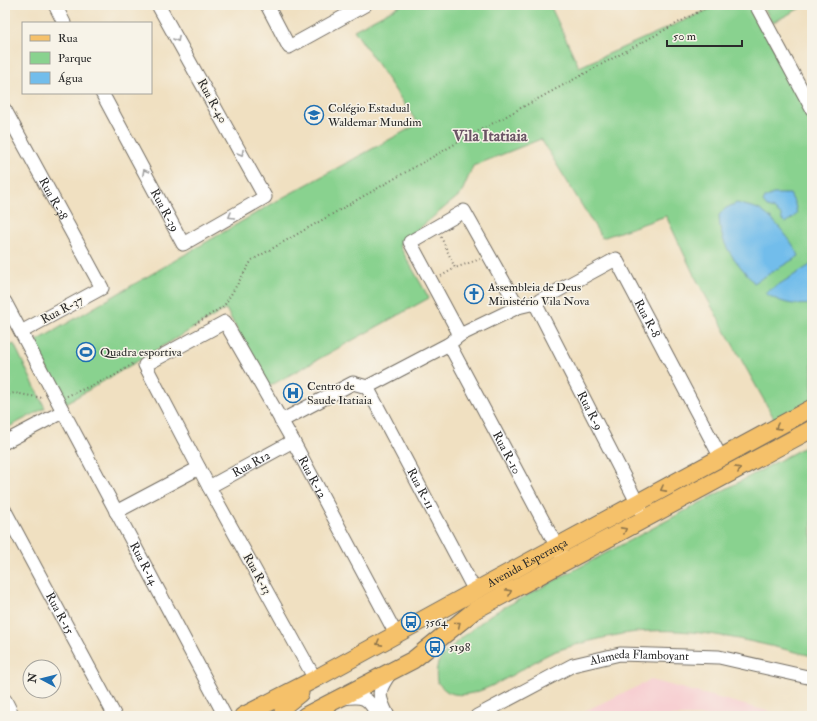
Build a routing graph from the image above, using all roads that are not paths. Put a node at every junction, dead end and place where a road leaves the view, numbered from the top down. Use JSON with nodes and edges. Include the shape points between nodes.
{"nodes":[{"id":1,"x":54,"y":5,"type":"edge"},
{"id":2,"x":158,"y":5,"type":"edge"},
{"id":3,"x":267,"y":5,"type":"edge"},
{"id":4,"x":365,"y":5,"type":"edge"},
{"id":5,"x":756,"y":5,"type":"edge"},
{"id":6,"x":63,"y":22,"type":"edge"},
{"id":7,"x":103,"y":94,"type":"edge"},
{"id":8,"x":812,"y":109,"type":"edge"},
{"id":9,"x":5,"y":110,"type":"edge"},
{"id":10,"x":265,"y":197,"type":"joint"},
{"id":11,"x":102,"y":288,"type":"joint"},
{"id":12,"x":5,"y":302,"type":"edge"},
{"id":13,"x":535,"y":303,"type":"junction"},
{"id":14,"x":518,"y":307,"type":"junction"},
{"id":15,"x":225,"y":322,"type":"joint"},
{"id":16,"x":21,"y":332,"type":"junction"},
{"id":17,"x":460,"y":335,"type":"junction"},
{"id":18,"x":449,"y":344,"type":"junction"},
{"id":19,"x":367,"y":387,"type":"junction"},
{"id":20,"x":59,"y":406,"type":"junction"},
{"id":21,"x":812,"y":408,"type":"edge"},
{"id":22,"x":281,"y":421,"type":"junction"},
{"id":23,"x":812,"y":429,"type":"edge"},
{"id":24,"x":293,"y":441,"type":"junction"},
{"id":25,"x":5,"y":442,"type":"edge"},
{"id":26,"x":721,"y":458,"type":"junction"},
{"id":27,"x":199,"y":468,"type":"junction"},
{"id":28,"x":209,"y":487,"type":"junction"},
{"id":29,"x":638,"y":503,"type":"junction"},
{"id":30,"x":5,"y":511,"type":"edge"},
{"id":31,"x":116,"y":512,"type":"junction"},
{"id":32,"x":646,"y":518,"type":"junction"},
{"id":33,"x":558,"y":545,"type":"junction"},
{"id":34,"x":565,"y":562,"type":"junction"},
{"id":35,"x":475,"y":590,"type":"junction"},
{"id":36,"x":398,"y":633,"type":"junction"},
{"id":37,"x":413,"y":660,"type":"junction"},
{"id":38,"x":393,"y":669,"type":"junction"},
{"id":39,"x":812,"y":678,"type":"edge"},
{"id":40,"x":315,"y":679,"type":"junction"},
{"id":41,"x":341,"y":698,"type":"junction"},
{"id":42,"x":5,"y":700,"type":"edge"},
{"id":43,"x":493,"y":711,"type":"edge"},
{"id":44,"x":14,"y":716,"type":"edge"},
{"id":45,"x":115,"y":716,"type":"edge"},
{"id":46,"x":225,"y":716,"type":"edge"},
{"id":47,"x":243,"y":716,"type":"edge"},
{"id":48,"x":285,"y":716,"type":"edge"},
{"id":49,"x":305,"y":716,"type":"edge"},
{"id":50,"x":378,"y":716,"type":"edge"},
{"id":51,"x":388,"y":716,"type":"edge"},
{"id":52,"x":477,"y":716,"type":"edge"}],
"edges":[{"from":1,"to":6,"type":"street"},
{"from":2,"to":10,"type":"street","name":"Rua R-40","one_way":true},
{"from":3,"to":4,"type":"street","via":[[289,46]]},
{"from":5,"to":8,"type":"street"},
{"from":10,"to":7,"type":"street","name":"Rua R-39","one_way":true,"via":[[183,244]]},
{"from":9,"to":11,"type":"street","name":"Rua R-38"},
{"from":11,"to":16,"type":"street","name":"Rua R-37"},
{"from":12,"to":16,"type":"street"},
{"from":13,"to":14,"type":"street"},
{"from":13,"to":26,"type":"street","name":"Rua R-8","via":[[616,259]]},
{"from":13,"to":29,"type":"street","name":"Rua R-9"},
{"from":14,"to":17,"type":"street"},
{"from":14,"to":17,"type":"street","via":[[464,211],[410,242]]},
{"from":15,"to":22,"type":"street","name":"Rua R-12"},
{"from":15,"to":27,"type":"street","name":"Rua R-13","via":[[145,364]]},
{"from":16,"to":20,"type":"street","name":"Rua R-14"},
{"from":17,"to":18,"type":"street"},
{"from":18,"to":19,"type":"street"},
{"from":18,"to":33,"type":"street","name":"Rua R-10"},
{"from":19,"to":22,"type":"street","via":[[353,383]]},
{"from":19,"to":35,"type":"street","name":"Rua R-11"},
{"from":20,"to":25,"type":"street"},
{"from":20,"to":31,"type":"street","name":"Rua R-14"},
{"from":21,"to":26,"type":"main road","name":"Avenida Esperança","one_way":true},
{"from":22,"to":24,"type":"street","name":"Rua R-12"},
{"from":32,"to":23,"type":"main road","name":"Avenida Esperança","one_way":true},
{"from":24,"to":28,"type":"street","name":"Rua R12"},
{"from":24,"to":36,"type":"street","name":"Rua R-12"},
{"from":26,"to":29,"type":"main road","name":"Avenida Esperança","one_way":true},
{"from":27,"to":28,"type":"street","name":"Rua R-13"},
{"from":27,"to":31,"type":"street"},
{"from":28,"to":40,"type":"street","name":"Rua R-13"},
{"from":29,"to":32,"type":"street","name":"Rua R-9"},
{"from":29,"to":33,"type":"main road","name":"Avenida Esperança"},
{"from":30,"to":45,"type":"street","name":"Rua R-15"},
{"from":31,"to":46,"type":"street","name":"Rua R-14"},
{"from":34,"to":32,"type":"main road","name":"Avenida Esperança","one_way":true},
{"from":33,"to":34,"type":"street","name":"Rua R-10"},
{"from":33,"to":35,"type":"main road","name":"Avenida Esperança"},
{"from":37,"to":34,"type":"main road","name":"Avenida Esperança","one_way":true,"via":[[475,610]]},
{"from":35,"to":36,"type":"main road","name":"Avenida Esperança"},
{"from":36,"to":37,"type":"main road","via":[[413,633],[417,638],[418,646]]},
{"from":36,"to":40,"type":"main road","name":"Avenida Esperança","one_way":true},
{"from":37,"to":38,"type":"main road","name":"Avenida Esperança"},
{"from":38,"to":41,"type":"main road","name":"Avenida Esperança"},
{"from":38,"to":51,"type":"street","via":[[379,692]]},
{"from":39,"to":43,"type":"street","name":"Alameda Flamboyant","via":[[719,657],[620,654],[573,665]]},
{"from":40,"to":47,"type":"main road","name":"Avenida Esperança"},
{"from":40,"to":48,"type":"main road","via":[[285,705]]},
{"from":41,"to":49,"type":"main road","name":"Avenida Esperança"},
{"from":41,"to":50,"type":"street","via":[[361,697],[370,701]]},
{"from":42,"to":44,"type":"street"},
{"from":43,"to":52,"type":"street","name":"Alameda Flamboyant"}]}
